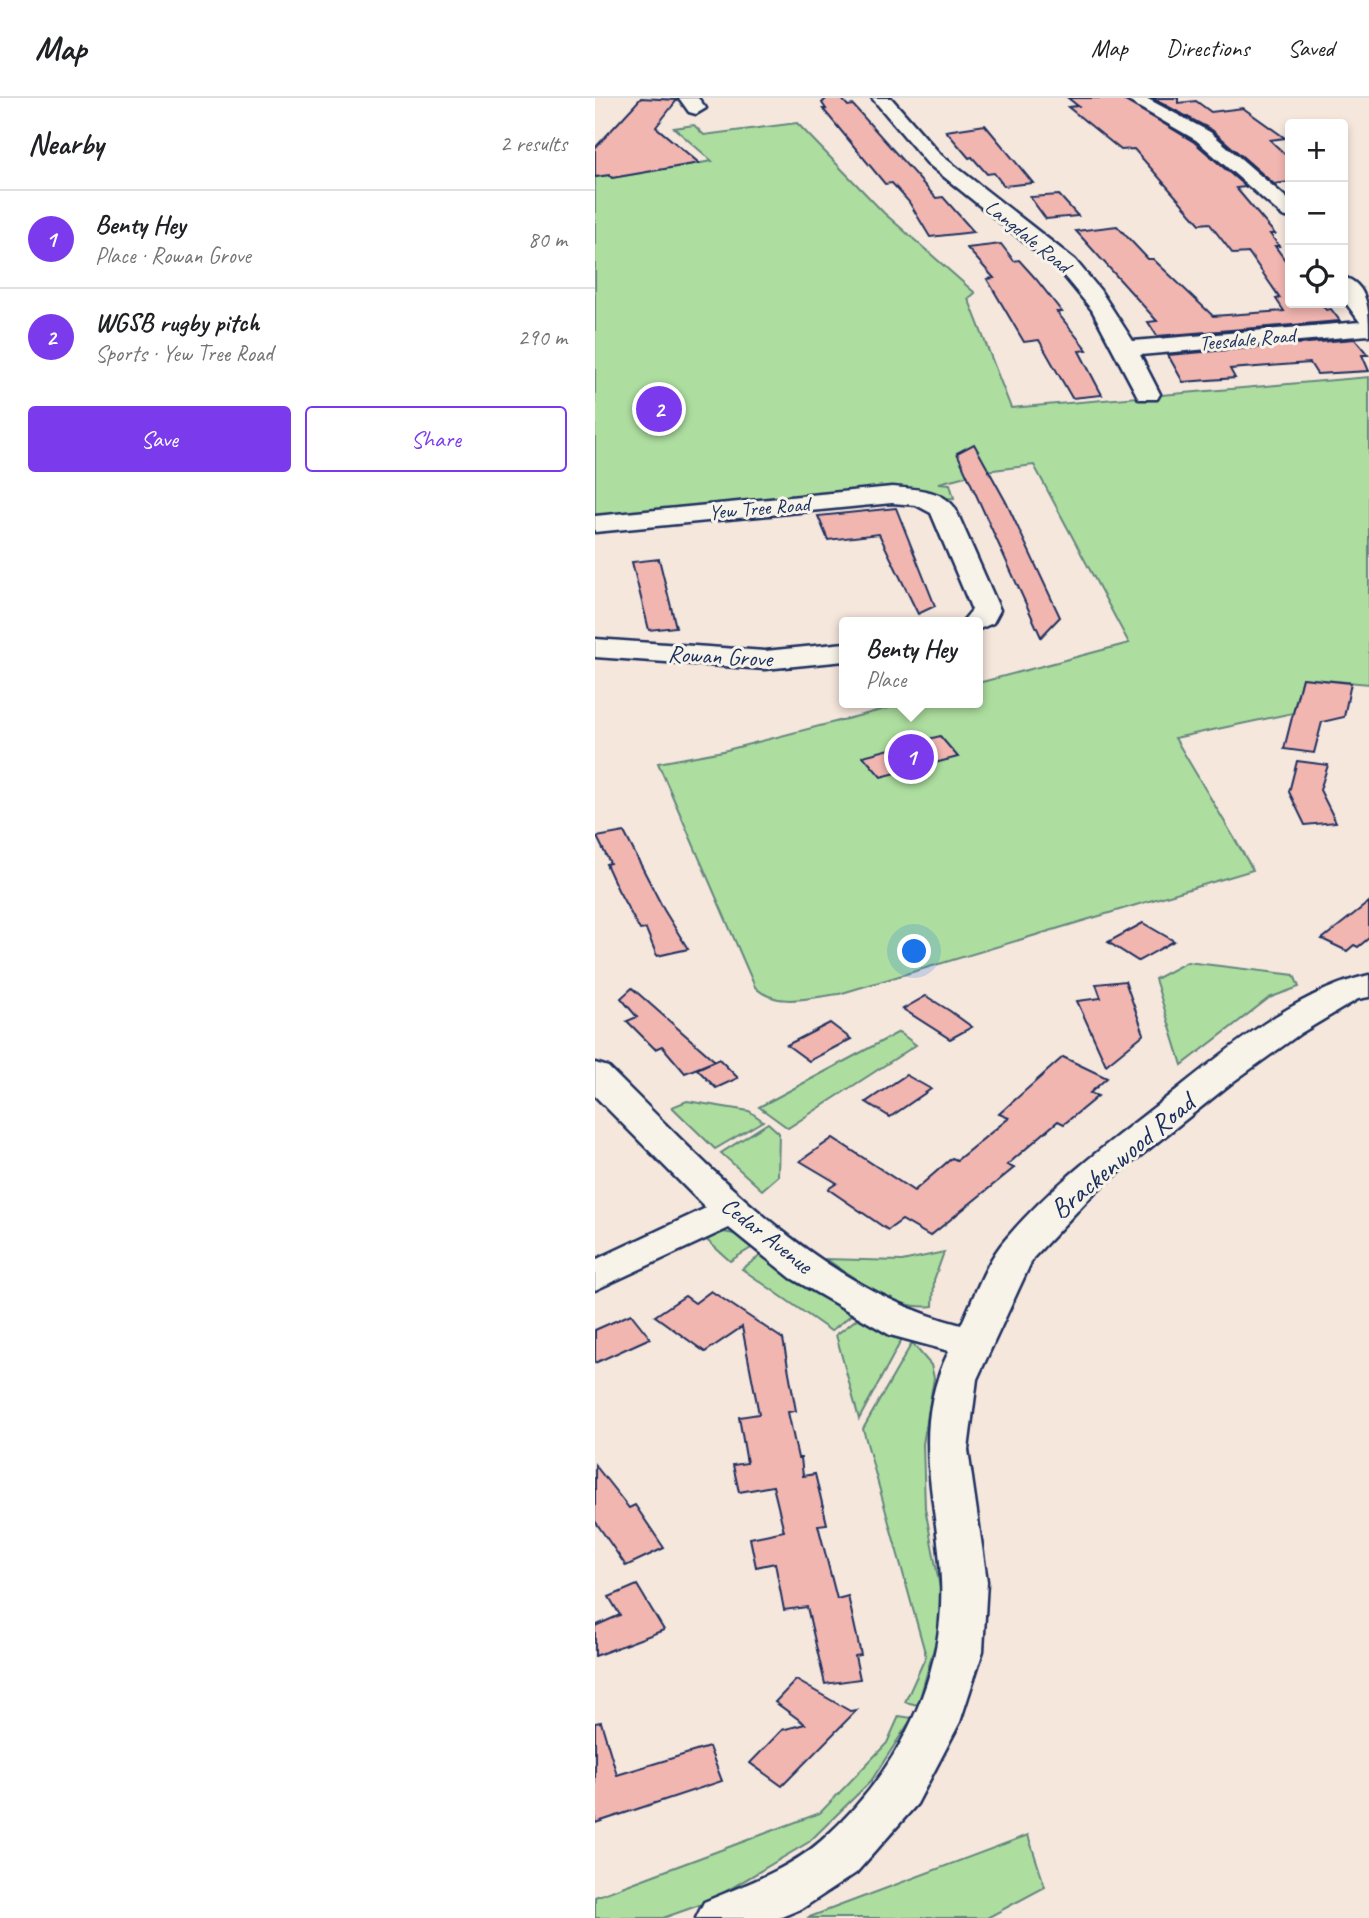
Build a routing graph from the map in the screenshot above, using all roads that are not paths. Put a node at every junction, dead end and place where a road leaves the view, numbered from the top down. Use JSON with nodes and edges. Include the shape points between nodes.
{"nodes":[{"id":1,"x":881,"y":98,"type":"edge"},
{"id":2,"x":1132,"y":98,"type":"edge"},
{"id":3,"x":1285,"y":208,"type":"edge"},
{"id":4,"x":1348,"y":291,"type":"edge"},
{"id":5,"x":1369,"y":318,"type":"edge"},
{"id":6,"x":1369,"y":328,"type":"edge"},
{"id":7,"x":1125,"y":349,"type":"junction"},
{"id":8,"x":1148,"y":394,"type":"dead end"},
{"id":9,"x":595,"y":524,"type":"edge"},
{"id":10,"x":983,"y":617,"type":"edge"},
{"id":11,"x":595,"y":649,"type":"edge"},
{"id":12,"x":839,"y":653,"type":"edge"},
{"id":13,"x":1369,"y":986,"type":"edge"},
{"id":14,"x":595,"y":1075,"type":"edge"},
{"id":15,"x":731,"y":1211,"type":"junction"},
{"id":16,"x":595,"y":1276,"type":"edge"},
{"id":17,"x":972,"y":1343,"type":"junction"},
{"id":18,"x":722,"y":1918,"type":"edge"}],
"edges":[{"from":1,"to":7,"type":"street","name":"Langdale Road","via":[[934,159],[1067,265],[1085,284]]},
{"from":2,"to":3,"type":"street","via":[[1203,136]]},
{"from":4,"to":5,"type":"street"},
{"from":6,"to":7,"type":"street","name":"Teesdale Road"},
{"from":7,"to":8,"type":"street","name":"Langdale Road"},
{"from":9,"to":10,"type":"street","name":"Yew Tree Road","via":[[892,495],[922,498],[942,508],[986,610]]},
{"from":11,"to":12,"type":"street","name":"Rowan Grove","via":[[765,660]]},
{"from":13,"to":17,"type":"street","name":"Brackenwood Road","via":[[1347,991],[1289,1025],[1083,1182],[1017,1251]]},
{"from":14,"to":15,"type":"street","name":"Cedar Avenue"},
{"from":15,"to":16,"type":"street"},
{"from":15,"to":17,"type":"street","name":"Cedar Avenue","via":[[805,1268],[904,1325]]},
{"from":17,"to":18,"type":"street","name":"Brackenwood Road","via":[[956,1379],[947,1450],[964,1581],[960,1651],[936,1722],[900,1789],[838,1857],[785,1892]]}]}
